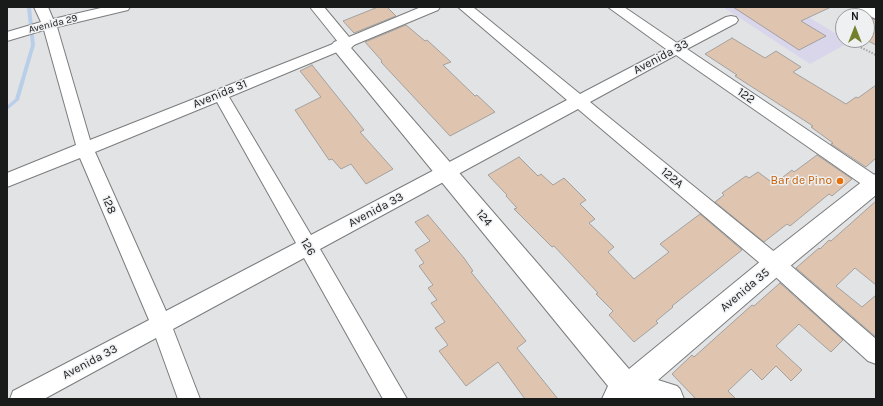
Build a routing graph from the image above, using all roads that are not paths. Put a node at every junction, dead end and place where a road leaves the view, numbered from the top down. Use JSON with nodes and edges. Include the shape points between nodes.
{"nodes":[{"id":1,"x":41,"y":7,"type":"edge"},
{"id":2,"x":123,"y":7,"type":"edge"},
{"id":3,"x":317,"y":7,"type":"edge"},
{"id":4,"x":433,"y":7,"type":"edge"},
{"id":5,"x":465,"y":7,"type":"edge"},
{"id":6,"x":615,"y":7,"type":"edge"},
{"id":7,"x":864,"y":7,"type":"edge"},
{"id":8,"x":876,"y":14,"type":"edge"},
{"id":9,"x":731,"y":20,"type":"dead end"},
{"id":10,"x":45,"y":25,"type":"junction"},
{"id":11,"x":7,"y":37,"type":"edge"},
{"id":12,"x":344,"y":44,"type":"junction"},
{"id":13,"x":676,"y":49,"type":"junction"},
{"id":14,"x":220,"y":94,"type":"junction"},
{"id":15,"x":580,"y":101,"type":"junction"},
{"id":16,"x":85,"y":149,"type":"junction"},
{"id":17,"x":446,"y":172,"type":"junction"},
{"id":18,"x":7,"y":180,"type":"edge"},
{"id":19,"x":876,"y":184,"type":"edge"},
{"id":20,"x":308,"y":246,"type":"junction"},
{"id":21,"x":775,"y":264,"type":"junction"},
{"id":22,"x":161,"y":324,"type":"junction"},
{"id":23,"x":876,"y":353,"type":"edge"},
{"id":24,"x":625,"y":396,"type":"edge"},
{"id":25,"x":21,"y":399,"type":"edge"},
{"id":26,"x":189,"y":399,"type":"edge"},
{"id":27,"x":396,"y":399,"type":"edge"},
{"id":28,"x":670,"y":399,"type":"edge"}],
"edges":[{"from":1,"to":10,"type":"street","name":"128"},
{"from":2,"to":10,"type":"street","name":"Avenida 29"},
{"from":3,"to":12,"type":"street","name":"124"},
{"from":4,"to":12,"type":"street","name":"Avenida 31"},
{"from":5,"to":15,"type":"street","name":"122A"},
{"from":6,"to":13,"type":"street","name":"122"},
{"from":7,"to":8,"type":"street"},
{"from":9,"to":13,"type":"street","name":"Avenida 33"},
{"from":10,"to":11,"type":"street","name":"Avenida 29"},
{"from":10,"to":16,"type":"street","name":"128"},
{"from":12,"to":14,"type":"street","name":"Avenida 31"},
{"from":12,"to":17,"type":"street","name":"124"},
{"from":13,"to":15,"type":"street","name":"Avenida 33"},
{"from":13,"to":19,"type":"street","name":"122"},
{"from":14,"to":16,"type":"street","name":"Avenida 31"},
{"from":14,"to":20,"type":"street","name":"126"},
{"from":15,"to":17,"type":"street","name":"Avenida 33"},
{"from":15,"to":21,"type":"street","name":"122A"},
{"from":16,"to":18,"type":"street","name":"Avenida 31"},
{"from":16,"to":22,"type":"street","name":"128"},
{"from":17,"to":20,"type":"street","name":"Avenida 33"},
{"from":17,"to":24,"type":"street","name":"124"},
{"from":19,"to":21,"type":"street","name":"Avenida 35"},
{"from":20,"to":22,"type":"street","name":"Avenida 33"},
{"from":20,"to":27,"type":"street","name":"126"},
{"from":21,"to":23,"type":"street","name":"122A"},
{"from":21,"to":24,"type":"street","name":"Avenida 35"},
{"from":22,"to":25,"type":"street","name":"Avenida 33"},
{"from":22,"to":26,"type":"street","name":"128"},
{"from":24,"to":28,"type":"street","via":[[667,396]]}]}
